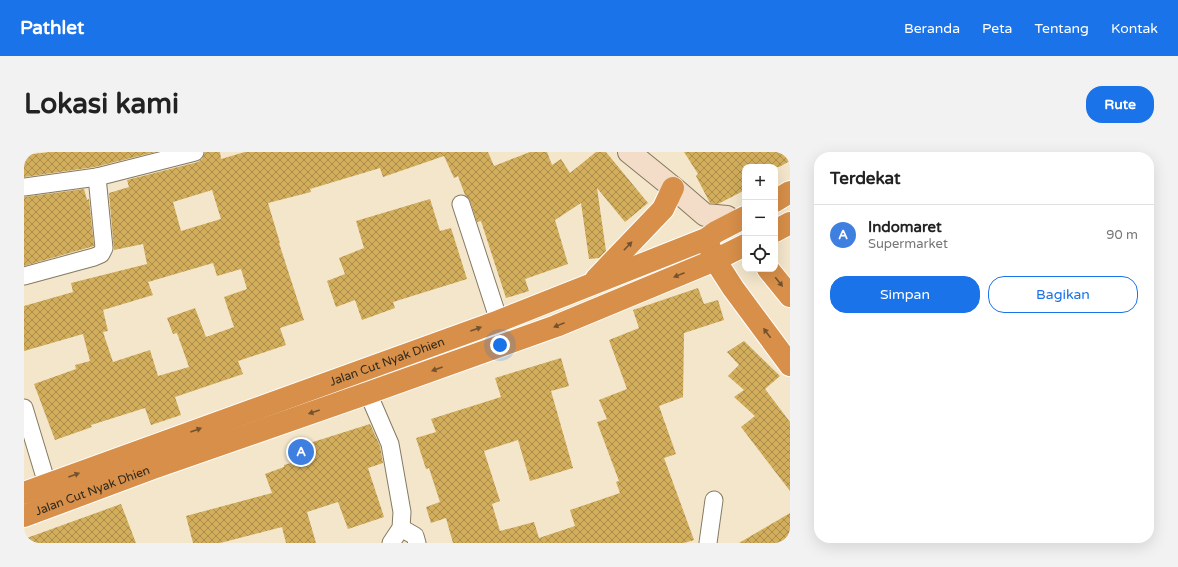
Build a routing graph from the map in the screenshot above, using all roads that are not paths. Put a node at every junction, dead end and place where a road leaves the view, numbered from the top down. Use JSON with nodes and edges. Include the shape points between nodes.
{"nodes":[{"id":1,"x":195,"y":152,"type":"edge"},
{"id":2,"x":629,"y":152,"type":"edge"},
{"id":3,"x":97,"y":177,"type":"junction"},
{"id":4,"x":24,"y":187,"type":"edge"},
{"id":5,"x":673,"y":188,"type":"junction"},
{"id":6,"x":790,"y":192,"type":"edge"},
{"id":7,"x":777,"y":200,"type":"edge"},
{"id":8,"x":461,"y":204,"type":"dead end"},
{"id":9,"x":705,"y":215,"type":"junction"},
{"id":10,"x":790,"y":223,"type":"edge"},
{"id":11,"x":742,"y":225,"type":"edge"},
{"id":12,"x":778,"y":229,"type":"edge"},
{"id":13,"x":706,"y":239,"type":"junction"},
{"id":14,"x":742,"y":246,"type":"edge"},
{"id":15,"x":715,"y":260,"type":"junction"},
{"id":16,"x":770,"y":272,"type":"edge"},
{"id":17,"x":24,"y":276,"type":"edge"},
{"id":18,"x":591,"y":285,"type":"junction"},
{"id":19,"x":790,"y":296,"type":"edge"},
{"id":20,"x":499,"y":321,"type":"junction"},
{"id":21,"x":790,"y":365,"type":"edge"},
{"id":22,"x":368,"y":393,"type":"junction"},
{"id":23,"x":24,"y":408,"type":"edge"},
{"id":24,"x":47,"y":484,"type":"junction"},
{"id":25,"x":24,"y":493,"type":"edge"},
{"id":26,"x":714,"y":500,"type":"dead end"},
{"id":27,"x":24,"y":516,"type":"edge"},
{"id":28,"x":400,"y":528,"type":"junction"},
{"id":29,"x":391,"y":543,"type":"edge"},
{"id":30,"x":417,"y":543,"type":"edge"},
{"id":31,"x":708,"y":543,"type":"edge"}],
"edges":[{"from":1,"to":3,"type":"street"},
{"from":2,"to":5,"type":"main road"},
{"from":3,"to":4,"type":"street"},
{"from":3,"to":17,"type":"street","via":[[104,248],[101,254]]},
{"from":5,"to":9,"type":"main road"},
{"from":18,"to":5,"type":"highway","one_way":true,"via":[[663,209]]},
{"from":6,"to":7,"type":"highway"},
{"from":8,"to":20,"type":"street"},
{"from":9,"to":11,"type":"main road","via":[[727,218]]},
{"from":9,"to":13,"type":"main road","via":[[703,233]]},
{"from":10,"to":12,"type":"highway"},
{"from":11,"to":13,"type":"highway","name":"Jalan Cut Nyak Dhien"},
{"from":13,"to":15,"type":"highway"},
{"from":13,"to":18,"type":"highway","name":"Jalan Cut Nyak Dhien"},
{"from":14,"to":15,"type":"highway","name":"Jalan Cut Nyak Dhien"},
{"from":21,"to":15,"type":"highway","one_way":true},
{"from":15,"to":22,"type":"highway","name":"Jalan Cut Nyak Dhien","one_way":true,"via":[[556,326]]},
{"from":16,"to":19,"type":"highway","one_way":true},
{"from":18,"to":20,"type":"highway","name":"Jalan Cut Nyak Dhien"},
{"from":24,"to":20,"type":"highway","name":"Jalan Cut Nyak Dhien","one_way":true},
{"from":22,"to":27,"type":"highway","name":"Jalan Cut Nyak Dhien","one_way":true},
{"from":22,"to":28,"type":"street","via":[[390,444],[402,512]]},
{"from":23,"to":24,"type":"street"},
{"from":24,"to":25,"type":"highway","name":"Jalan Cut Nyak Dhien"},
{"from":26,"to":31,"type":"street"},
{"from":28,"to":29,"type":"street"},
{"from":28,"to":30,"type":"street","via":[[414,536]]}]}
